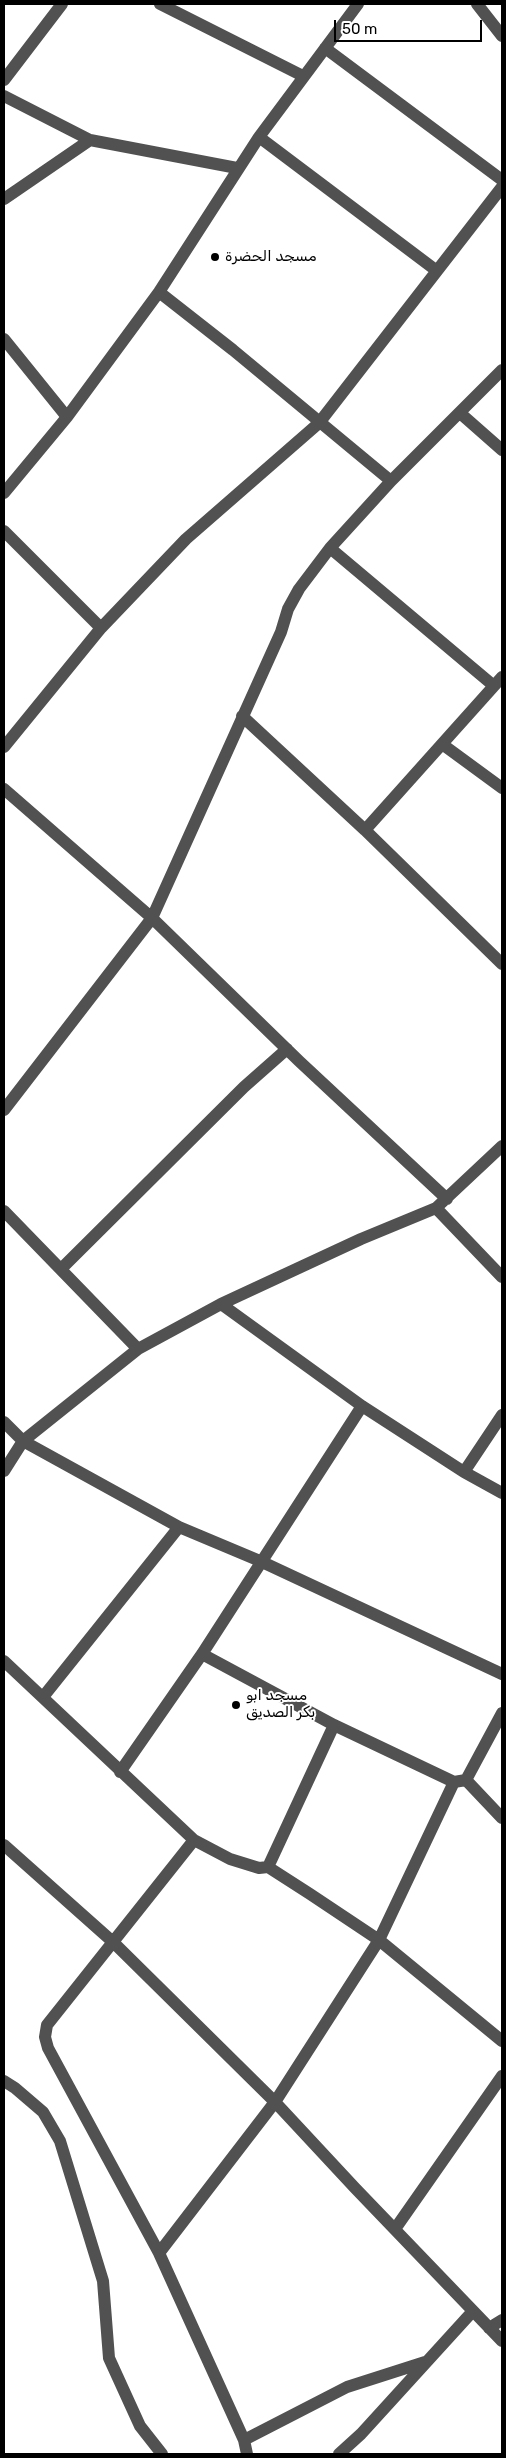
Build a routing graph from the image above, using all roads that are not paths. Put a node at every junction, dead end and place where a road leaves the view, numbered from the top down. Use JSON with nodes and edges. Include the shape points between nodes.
{"nodes":[{"id":1,"x":62,"y":4,"type":"edge"},
{"id":2,"x":160,"y":4,"type":"edge"},
{"id":3,"x":358,"y":4,"type":"edge"},
{"id":4,"x":477,"y":4,"type":"edge"},
{"id":5,"x":502,"y":36,"type":"edge"},
{"id":6,"x":324,"y":48,"type":"junction"},
{"id":7,"x":303,"y":76,"type":"junction"},
{"id":8,"x":4,"y":80,"type":"edge"},
{"id":9,"x":4,"y":96,"type":"edge"},
{"id":10,"x":259,"y":136,"type":"junction"},
{"id":11,"x":90,"y":140,"type":"junction"},
{"id":12,"x":237,"y":168,"type":"junction"},
{"id":13,"x":502,"y":180,"type":"edge"},
{"id":14,"x":502,"y":187,"type":"edge"},
{"id":15,"x":4,"y":199,"type":"edge"},
{"id":16,"x":437,"y":271,"type":"junction"},
{"id":17,"x":159,"y":292,"type":"junction"},
{"id":18,"x":4,"y":339,"type":"edge"},
{"id":19,"x":502,"y":370,"type":"edge"},
{"id":20,"x":460,"y":413,"type":"junction"},
{"id":21,"x":67,"y":417,"type":"junction"},
{"id":22,"x":320,"y":423,"type":"junction"},
{"id":23,"x":502,"y":450,"type":"edge"},
{"id":24,"x":391,"y":481,"type":"junction"},
{"id":25,"x":4,"y":493,"type":"edge"},
{"id":26,"x":4,"y":531,"type":"edge"},
{"id":27,"x":330,"y":548,"type":"junction"},
{"id":28,"x":101,"y":628,"type":"junction"},
{"id":29,"x":498,"y":682,"type":"edge"},
{"id":30,"x":242,"y":716,"type":"junction"},
{"id":31,"x":442,"y":744,"type":"junction"},
{"id":32,"x":4,"y":747,"type":"edge"},
{"id":33,"x":502,"y":788,"type":"edge"},
{"id":34,"x":4,"y":789,"type":"edge"},
{"id":35,"x":365,"y":830,"type":"junction"},
{"id":36,"x":152,"y":918,"type":"junction"},
{"id":37,"x":502,"y":964,"type":"edge"},
{"id":38,"x":287,"y":1049,"type":"junction"},
{"id":39,"x":4,"y":1110,"type":"edge"},
{"id":40,"x":502,"y":1146,"type":"edge"},
{"id":41,"x":447,"y":1199,"type":"junction"},
{"id":42,"x":436,"y":1208,"type":"junction"},
{"id":43,"x":4,"y":1211,"type":"edge"},
{"id":44,"x":62,"y":1268,"type":"junction"},
{"id":45,"x":502,"y":1277,"type":"edge"},
{"id":46,"x":222,"y":1304,"type":"junction"},
{"id":47,"x":138,"y":1349,"type":"junction"},
{"id":48,"x":362,"y":1406,"type":"junction"},
{"id":49,"x":502,"y":1415,"type":"edge"},
{"id":50,"x":4,"y":1422,"type":"edge"},
{"id":51,"x":23,"y":1441,"type":"junction"},
{"id":52,"x":4,"y":1471,"type":"edge"},
{"id":53,"x":464,"y":1472,"type":"junction"},
{"id":54,"x":502,"y":1493,"type":"edge"},
{"id":55,"x":179,"y":1527,"type":"junction"},
{"id":56,"x":260,"y":1561,"type":"junction"},
{"id":57,"x":202,"y":1654,"type":"junction"},
{"id":58,"x":4,"y":1661,"type":"edge"},
{"id":59,"x":502,"y":1674,"type":"edge"},
{"id":60,"x":43,"y":1697,"type":"junction"},
{"id":61,"x":502,"y":1713,"type":"edge"},
{"id":62,"x":334,"y":1725,"type":"junction"},
{"id":63,"x":120,"y":1772,"type":"junction"},
{"id":64,"x":460,"y":1781,"type":"junction"},
{"id":65,"x":502,"y":1818,"type":"edge"},
{"id":66,"x":194,"y":1840,"type":"junction"},
{"id":67,"x":4,"y":1845,"type":"edge"},
{"id":68,"x":268,"y":1867,"type":"junction"},
{"id":69,"x":379,"y":1940,"type":"junction"},
{"id":70,"x":113,"y":1942,"type":"junction"},
{"id":71,"x":502,"y":2041,"type":"edge"},
{"id":72,"x":502,"y":2076,"type":"edge"},
{"id":73,"x":4,"y":2081,"type":"edge"},
{"id":74,"x":275,"y":2102,"type":"junction"},
{"id":75,"x":395,"y":2229,"type":"junction"},
{"id":76,"x":159,"y":2253,"type":"junction"},
{"id":77,"x":473,"y":2311,"type":"junction"},
{"id":78,"x":502,"y":2320,"type":"edge"},
{"id":79,"x":489,"y":2328,"type":"junction"},
{"id":80,"x":502,"y":2340,"type":"edge"},
{"id":81,"x":426,"y":2362,"type":"junction"},
{"id":82,"x":244,"y":2440,"type":"junction"},
{"id":83,"x":342,"y":2453,"type":"edge"},
{"id":84,"x":162,"y":2454,"type":"edge"},
{"id":85,"x":247,"y":2454,"type":"edge"}],
"edges":[{"from":1,"to":8,"type":"street"},
{"from":2,"to":7,"type":"street"},
{"from":3,"to":6,"type":"street"},
{"from":4,"to":5,"type":"street"},
{"from":6,"to":7,"type":"street"},
{"from":6,"to":13,"type":"street"},
{"from":7,"to":10,"type":"street"},
{"from":9,"to":11,"type":"street"},
{"from":10,"to":12,"type":"street"},
{"from":10,"to":16,"type":"street"},
{"from":11,"to":12,"type":"street"},
{"from":11,"to":15,"type":"street"},
{"from":12,"to":17,"type":"street"},
{"from":14,"to":16,"type":"street"},
{"from":16,"to":22,"type":"street"},
{"from":17,"to":21,"type":"street"},
{"from":17,"to":22,"type":"street"},
{"from":18,"to":21,"type":"street"},
{"from":19,"to":20,"type":"street"},
{"from":20,"to":23,"type":"street"},
{"from":20,"to":24,"type":"street"},
{"from":21,"to":25,"type":"street"},
{"from":22,"to":24,"type":"street"},
{"from":22,"to":28,"type":"street","via":[[186,539]]},
{"from":24,"to":27,"type":"street"},
{"from":26,"to":28,"type":"street"},
{"from":27,"to":29,"type":"street"},
{"from":27,"to":30,"type":"street","via":[[299,588]]},
{"from":28,"to":32,"type":"street"},
{"from":29,"to":31,"type":"street"},
{"from":30,"to":35,"type":"street"},
{"from":30,"to":36,"type":"street"},
{"from":31,"to":33,"type":"street"},
{"from":31,"to":35,"type":"street"},
{"from":34,"to":36,"type":"street"},
{"from":35,"to":37,"type":"street"},
{"from":36,"to":38,"type":"street"},
{"from":36,"to":39,"type":"street"},
{"from":38,"to":41,"type":"street"},
{"from":38,"to":44,"type":"street","via":[[244,1087]]},
{"from":40,"to":41,"type":"street"},
{"from":41,"to":42,"type":"street"},
{"from":42,"to":45,"type":"street"},
{"from":42,"to":46,"type":"street"},
{"from":43,"to":44,"type":"street"},
{"from":44,"to":47,"type":"street"},
{"from":46,"to":47,"type":"street"},
{"from":46,"to":48,"type":"street"},
{"from":47,"to":51,"type":"street"},
{"from":48,"to":53,"type":"street"},
{"from":48,"to":56,"type":"street"},
{"from":49,"to":53,"type":"street"},
{"from":50,"to":51,"type":"street"},
{"from":51,"to":52,"type":"street"},
{"from":51,"to":55,"type":"street"},
{"from":53,"to":54,"type":"street"},
{"from":55,"to":56,"type":"street"},
{"from":55,"to":60,"type":"street"},
{"from":56,"to":57,"type":"street"},
{"from":56,"to":59,"type":"street"},
{"from":57,"to":62,"type":"street"},
{"from":57,"to":63,"type":"street"},
{"from":58,"to":60,"type":"street"},
{"from":60,"to":63,"type":"street"},
{"from":61,"to":64,"type":"street"},
{"from":62,"to":64,"type":"street"},
{"from":62,"to":68,"type":"street"},
{"from":63,"to":66,"type":"street"},
{"from":64,"to":65,"type":"street"},
{"from":64,"to":69,"type":"street","via":[[417,1856]]},
{"from":66,"to":68,"type":"street","via":[[230,1859],[259,1868]]},
{"from":66,"to":70,"type":"street"},
{"from":67,"to":70,"type":"street"},
{"from":68,"to":69,"type":"street"},
{"from":69,"to":71,"type":"street"},
{"from":69,"to":74,"type":"street"},
{"from":70,"to":74,"type":"street"},
{"from":70,"to":76,"type":"street","via":[[47,2025],[45,2037]]},
{"from":72,"to":75,"type":"street"},
{"from":73,"to":84,"type":"street","via":[[43,2112],[60,2141],[103,2281],[109,2358],[140,2426]]},
{"from":74,"to":75,"type":"street"},
{"from":74,"to":76,"type":"street"},
{"from":75,"to":77,"type":"street"},
{"from":76,"to":82,"type":"street"},
{"from":77,"to":79,"type":"street"},
{"from":77,"to":81,"type":"street"},
{"from":78,"to":79,"type":"street"},
{"from":79,"to":80,"type":"street"},
{"from":81,"to":82,"type":"street","via":[[347,2387]]},
{"from":81,"to":83,"type":"street"},
{"from":82,"to":85,"type":"street"}]}
